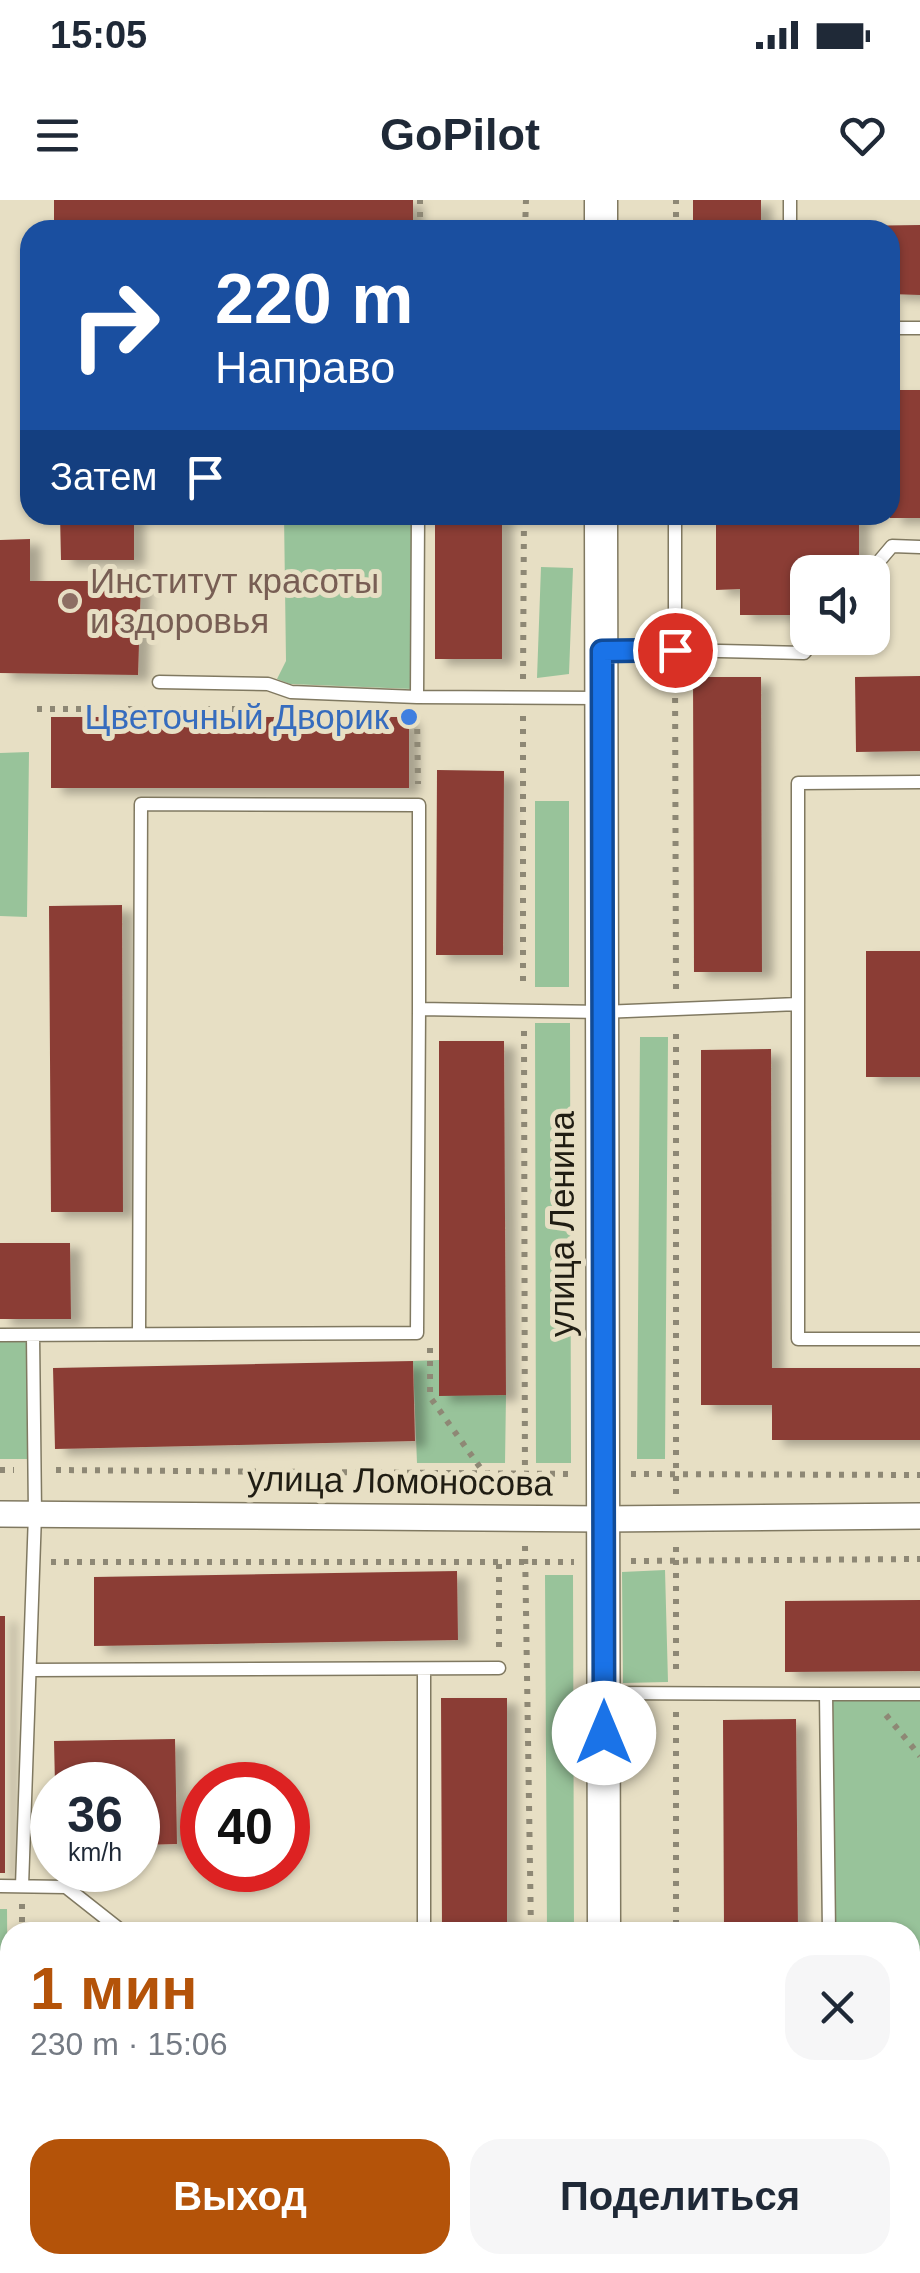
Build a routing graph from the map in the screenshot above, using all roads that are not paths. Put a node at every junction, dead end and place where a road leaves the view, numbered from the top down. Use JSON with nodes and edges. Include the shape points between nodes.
{"nodes":[{"id":1,"x":418,"y":525,"type":"edge"},
{"id":2,"x":601,"y":525,"type":"edge"},
{"id":3,"x":675,"y":525,"type":"edge"},
{"id":4,"x":920,"y":547,"type":"edge"},
{"id":5,"x":884,"y":555,"type":"edge"},
{"id":6,"x":675,"y":650,"type":"junction"},
{"id":7,"x":602,"y":651,"type":"junction"},
{"id":8,"x":790,"y":652,"type":"edge"},
{"id":9,"x":159,"y":682,"type":"dead end"},
{"id":10,"x":417,"y":697,"type":"junction"},
{"id":11,"x":602,"y":698,"type":"junction"},
{"id":12,"x":920,"y":782,"type":"edge"},
{"id":13,"x":798,"y":1004,"type":"junction"},
{"id":14,"x":419,"y":1009,"type":"junction"},
{"id":15,"x":602,"y":1012,"type":"junction"},
{"id":16,"x":139,"y":1334,"type":"junction"},
{"id":17,"x":0,"y":1335,"type":"edge"},
{"id":18,"x":33,"y":1335,"type":"junction"},
{"id":19,"x":920,"y":1340,"type":"edge"},
{"id":20,"x":0,"y":1514,"type":"edge"},
{"id":21,"x":34,"y":1514,"type":"junction"},
{"id":22,"x":920,"y":1516,"type":"edge"},
{"id":23,"x":603,"y":1519,"type":"junction"},
{"id":24,"x":499,"y":1668,"type":"road end"},
{"id":25,"x":30,"y":1670,"type":"junction"},
{"id":26,"x":424,"y":1670,"type":"junction"},
{"id":27,"x":604,"y":1693,"type":"junction"},
{"id":28,"x":826,"y":1694,"type":"junction"},
{"id":29,"x":920,"y":1694,"type":"edge"},
{"id":30,"x":0,"y":1886,"type":"edge"},
{"id":31,"x":22,"y":1886,"type":"junction"},
{"id":32,"x":110,"y":1922,"type":"edge"},
{"id":33,"x":424,"y":1922,"type":"edge"},
{"id":34,"x":604,"y":1922,"type":"edge"},
{"id":35,"x":829,"y":1922,"type":"edge"}],
"edges":[{"from":1,"to":10,"type":"lane"},
{"from":2,"to":7,"type":"street","name":"улица Ленина"},
{"from":3,"to":6,"type":"lane"},
{"from":4,"to":5,"type":"lane","via":[[892,546]]},
{"from":6,"to":7,"type":"lane"},
{"from":6,"to":8,"type":"lane"},
{"from":7,"to":11,"type":"street","name":"улица Ленина"},
{"from":9,"to":10,"type":"lane"},
{"from":10,"to":11,"type":"lane"},
{"from":11,"to":15,"type":"street","name":"улица Ленина"},
{"from":12,"to":13,"type":"lane","via":[[798,783]]},
{"from":13,"to":15,"type":"lane"},
{"from":13,"to":19,"type":"lane","via":[[798,1339]]},
{"from":14,"to":15,"type":"lane"},
{"from":14,"to":16,"type":"lane","via":[[417,1333]]},
{"from":14,"to":16,"type":"lane","via":[[418,805],[141,804]]},
{"from":15,"to":23,"type":"street","name":"улица Ленина"},
{"from":16,"to":18,"type":"lane"},
{"from":17,"to":18,"type":"lane"},
{"from":18,"to":21,"type":"lane"},
{"from":20,"to":21,"type":"street","name":"улица Ломоносова"},
{"from":21,"to":23,"type":"street","name":"улица Ломоносова"},
{"from":21,"to":25,"type":"lane"},
{"from":22,"to":23,"type":"street","name":"улица Ломоносова"},
{"from":23,"to":27,"type":"street","name":"улица Ленина"},
{"from":24,"to":26,"type":"lane"},
{"from":25,"to":26,"type":"lane"},
{"from":25,"to":31,"type":"lane"},
{"from":26,"to":33,"type":"lane"},
{"from":27,"to":28,"type":"lane"},
{"from":27,"to":34,"type":"street","name":"улица Ленина"},
{"from":28,"to":29,"type":"lane"},
{"from":28,"to":35,"type":"lane"},
{"from":30,"to":31,"type":"lane"},
{"from":31,"to":32,"type":"lane","via":[[66,1887]]}]}
